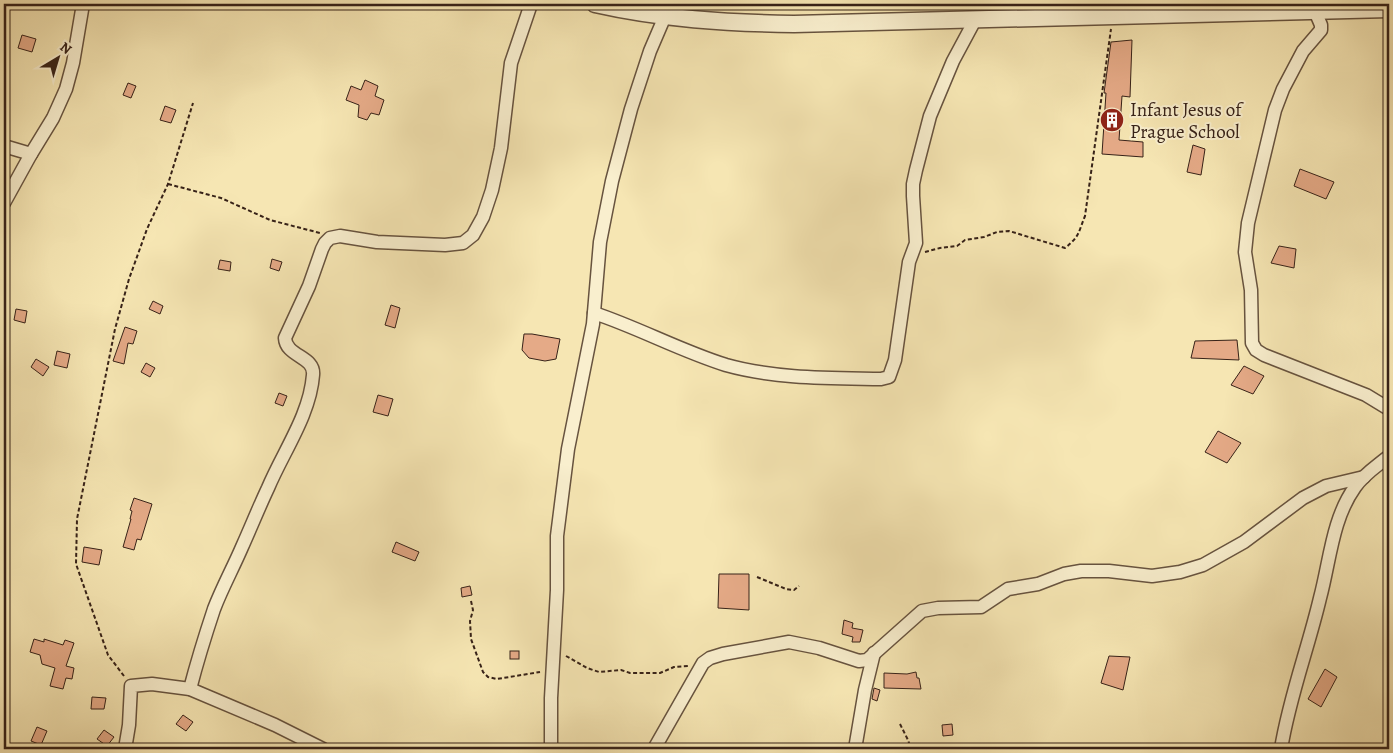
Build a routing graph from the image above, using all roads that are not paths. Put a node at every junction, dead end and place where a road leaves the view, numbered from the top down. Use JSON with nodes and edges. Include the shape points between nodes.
{"nodes":[{"id":1,"x":83,"y":4,"type":"edge"},
{"id":2,"x":531,"y":4,"type":"edge"},
{"id":3,"x":595,"y":4,"type":"edge"},
{"id":4,"x":1389,"y":9,"type":"edge"},
{"id":5,"x":1315,"y":11,"type":"junction"},
{"id":6,"x":665,"y":16,"type":"junction"},
{"id":7,"x":975,"y":20,"type":"junction"},
{"id":8,"x":4,"y":146,"type":"edge"},
{"id":9,"x":30,"y":154,"type":"junction"},
{"id":10,"x":4,"y":203,"type":"edge"},
{"id":11,"x":594,"y":313,"type":"junction"},
{"id":12,"x":1389,"y":410,"type":"edge"},
{"id":13,"x":1389,"y":456,"type":"edge"},
{"id":14,"x":1364,"y":477,"type":"junction"},
{"id":15,"x":875,"y":648,"type":"junction"},
{"id":16,"x":190,"y":690,"type":"junction"},
{"id":17,"x":125,"y":749,"type":"edge"},
{"id":18,"x":324,"y":749,"type":"edge"},
{"id":19,"x":551,"y":749,"type":"edge"},
{"id":20,"x":654,"y":749,"type":"edge"},
{"id":21,"x":855,"y":749,"type":"edge"},
{"id":22,"x":1281,"y":749,"type":"edge"}],
"edges":[{"from":1,"to":9,"type":"street","via":[[66,89]]},
{"from":2,"to":16,"type":"street","via":[[511,63],[501,148],[492,190],[483,217],[470,238],[463,243],[439,245],[333,236],[322,249],[311,283],[285,338],[288,347],[312,368],[306,404],[215,607]]},
{"from":3,"to":6,"type":"street"},
{"from":4,"to":5,"type":"street"},
{"from":5,"to":7,"type":"street"},
{"from":5,"to":12,"type":"street","via":[[1321,30],[1303,51],[1283,88],[1248,224],[1246,252],[1252,342],[1264,355],[1366,395]]},
{"from":6,"to":7,"type":"street","via":[[735,24]]},
{"from":6,"to":11,"type":"street","via":[[645,65],[612,181],[600,242]]},
{"from":7,"to":11,"type":"street","via":[[953,61],[926,129],[913,184],[916,243],[909,262],[895,360],[890,375],[885,379],[801,377],[727,365]]},
{"from":8,"to":9,"type":"street"},
{"from":9,"to":10,"type":"street"},
{"from":11,"to":19,"type":"street","via":[[577,400],[557,536]]},
{"from":13,"to":14,"type":"street"},
{"from":14,"to":15,"type":"street","via":[[1326,486],[1309,495],[1244,542],[1193,569],[1152,576],[1097,570],[1064,574],[1038,584],[1008,589],[980,607],[922,611],[890,641]]},
{"from":14,"to":22,"type":"street","via":[[1355,487],[1336,526]]},
{"from":15,"to":20,"type":"street","via":[[867,660],[859,661],[789,642],[710,658],[702,664]]},
{"from":15,"to":21,"type":"street"},
{"from":16,"to":17,"type":"street","via":[[152,684],[131,686]]},
{"from":16,"to":18,"type":"street","via":[[274,724]]}]}
